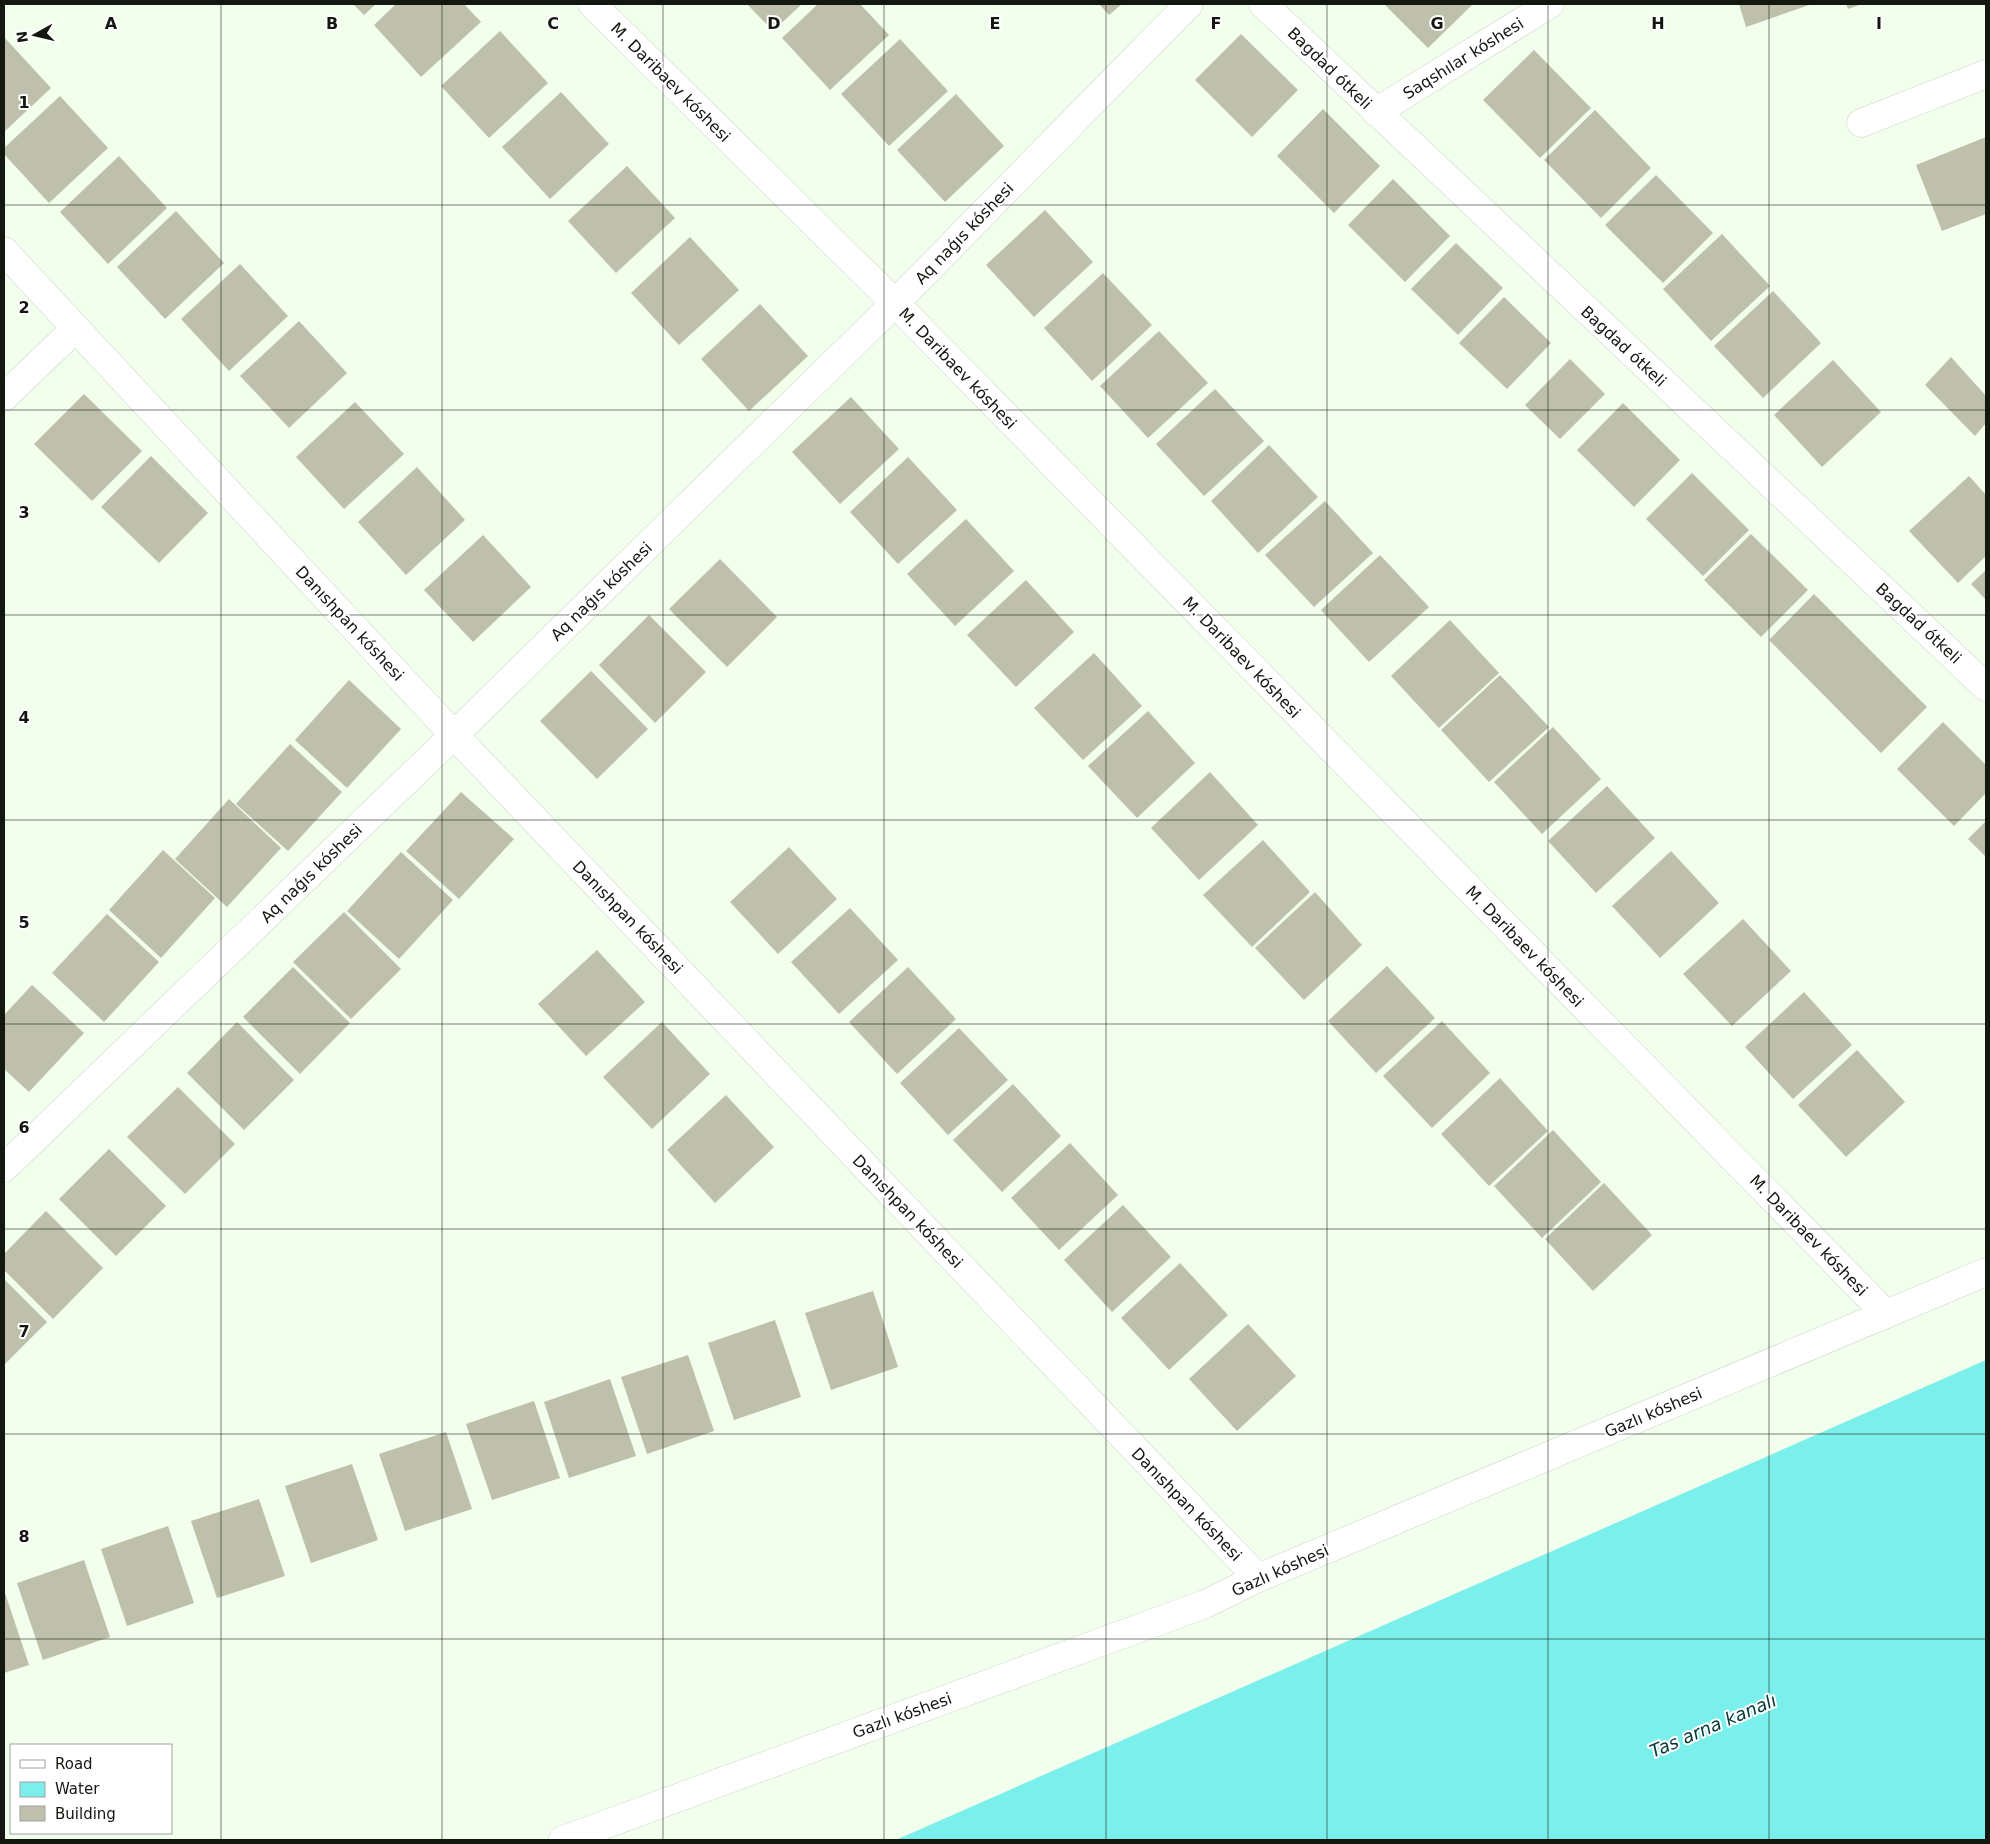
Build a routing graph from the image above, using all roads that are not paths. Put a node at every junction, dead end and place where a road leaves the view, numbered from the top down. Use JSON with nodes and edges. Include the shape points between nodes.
{"nodes":[{"id":1,"x":592,"y":4,"type":"edge"},
{"id":2,"x":1189,"y":4,"type":"edge"},
{"id":3,"x":1262,"y":4,"type":"edge"},
{"id":4,"x":1550,"y":4,"type":"edge"},
{"id":5,"x":1986,"y":74,"type":"edge"},
{"id":6,"x":1376,"y":112,"type":"junction"},
{"id":7,"x":1861,"y":123,"type":"dead end"},
{"id":8,"x":4,"y":252,"type":"edge"},
{"id":9,"x":895,"y":303,"type":"junction"},
{"id":10,"x":75,"y":329,"type":"junction"},
{"id":11,"x":4,"y":398,"type":"edge"},
{"id":12,"x":1986,"y":687,"type":"edge"},
{"id":13,"x":454,"y":735,"type":"junction"},
{"id":14,"x":4,"y":1168,"type":"edge"},
{"id":15,"x":1986,"y":1272,"type":"edge"},
{"id":16,"x":1886,"y":1314,"type":"junction"},
{"id":17,"x":1258,"y":1578,"type":"junction"},
{"id":18,"x":563,"y":1840,"type":"edge"}],
"edges":[{"from":1,"to":9,"type":"street","name":"M. Daribaev kóshesi"},
{"from":2,"to":9,"type":"street","name":"Aq naǵıs kóshesi"},
{"from":3,"to":6,"type":"street","name":"Bagdad ótkeli"},
{"from":4,"to":6,"type":"street","name":"Saqshılar kóshesi"},
{"from":5,"to":7,"type":"street"},
{"from":6,"to":12,"type":"street","name":"Bagdad ótkeli"},
{"from":8,"to":10,"type":"street","name":"Danıshpan kóshesi"},
{"from":9,"to":13,"type":"street","name":"Aq naǵıs kóshesi"},
{"from":9,"to":16,"type":"street","name":"M. Daribaev kóshesi"},
{"from":10,"to":11,"type":"street"},
{"from":10,"to":13,"type":"street","name":"Danıshpan kóshesi"},
{"from":13,"to":14,"type":"street","name":"Aq naǵıs kóshesi"},
{"from":13,"to":17,"type":"street","name":"Danıshpan kóshesi"},
{"from":15,"to":16,"type":"street","name":"Gazlı kóshesi"},
{"from":16,"to":17,"type":"street","name":"Gazlı kóshesi"},
{"from":17,"to":18,"type":"street","name":"Gazlı kóshesi","via":[[1196,1607]]}]}
